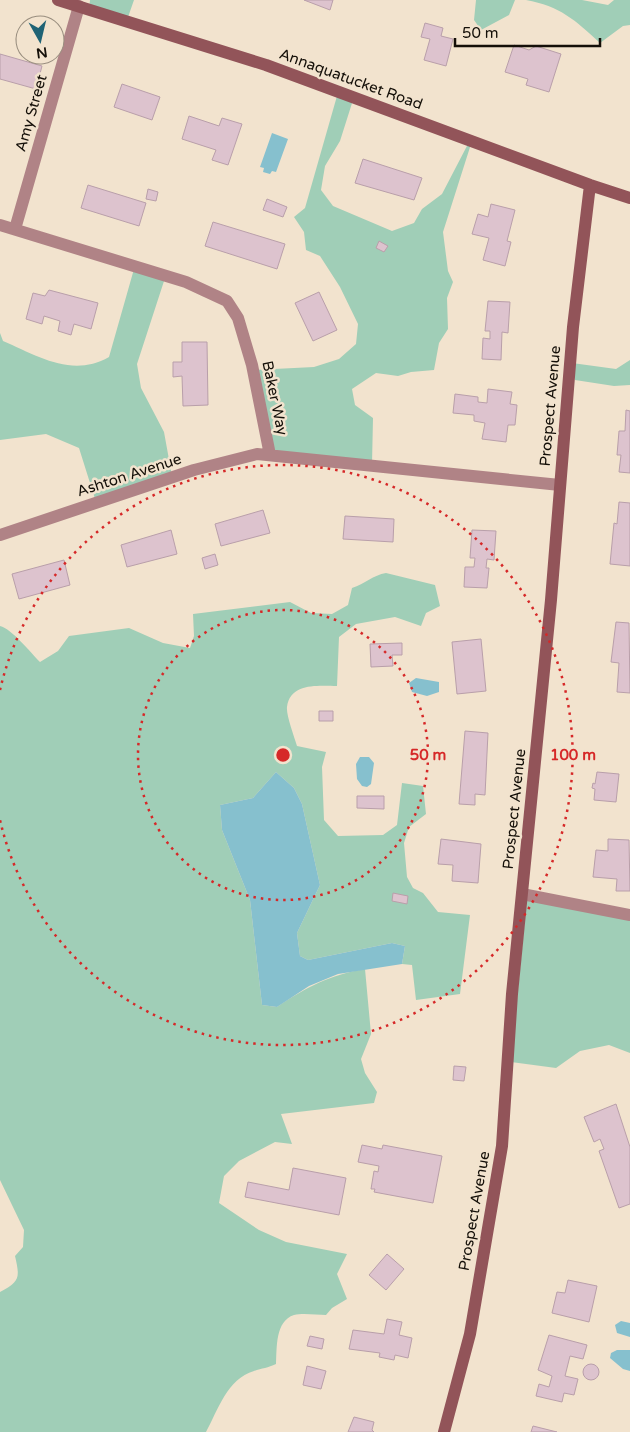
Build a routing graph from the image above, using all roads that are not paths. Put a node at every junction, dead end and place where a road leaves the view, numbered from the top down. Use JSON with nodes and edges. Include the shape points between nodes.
{"nodes":[{"id":1,"x":58,"y":0,"type":"edge"},
{"id":2,"x":79,"y":6,"type":"junction"},
{"id":3,"x":590,"y":186,"type":"junction"},
{"id":4,"x":630,"y":198,"type":"edge"},
{"id":5,"x":0,"y":225,"type":"edge"},
{"id":6,"x":15,"y":229,"type":"junction"},
{"id":7,"x":270,"y":455,"type":"junction"},
{"id":8,"x":560,"y":485,"type":"junction"},
{"id":9,"x":0,"y":535,"type":"edge"},
{"id":10,"x":522,"y":894,"type":"junction"},
{"id":11,"x":630,"y":915,"type":"edge"},
{"id":12,"x":444,"y":1432,"type":"edge"}],
"edges":[{"from":1,"to":2,"type":"street","name":"Annaquatucket Road"},
{"from":2,"to":3,"type":"street","name":"Annaquatucket Road","via":[[266,65]]},
{"from":2,"to":6,"type":"street","name":"Amy Street"},
{"from":3,"to":4,"type":"street","name":"Annaquatucket Road"},
{"from":3,"to":8,"type":"street","name":"Prospect Avenue","via":[[573,327]]},
{"from":5,"to":6,"type":"street","name":"Baker Way"},
{"from":6,"to":7,"type":"street","name":"Baker Way","via":[[186,282],[226,301],[238,318],[252,365]]},
{"from":7,"to":8,"type":"street","name":"Baker Way"},
{"from":7,"to":9,"type":"street","name":"Ashton Avenue","via":[[257,454],[194,470]]},
{"from":8,"to":10,"type":"street","name":"Prospect Avenue"},
{"from":10,"to":11,"type":"street"},
{"from":10,"to":12,"type":"street","name":"Prospect Avenue","via":[[502,1146],[470,1334]]}]}
